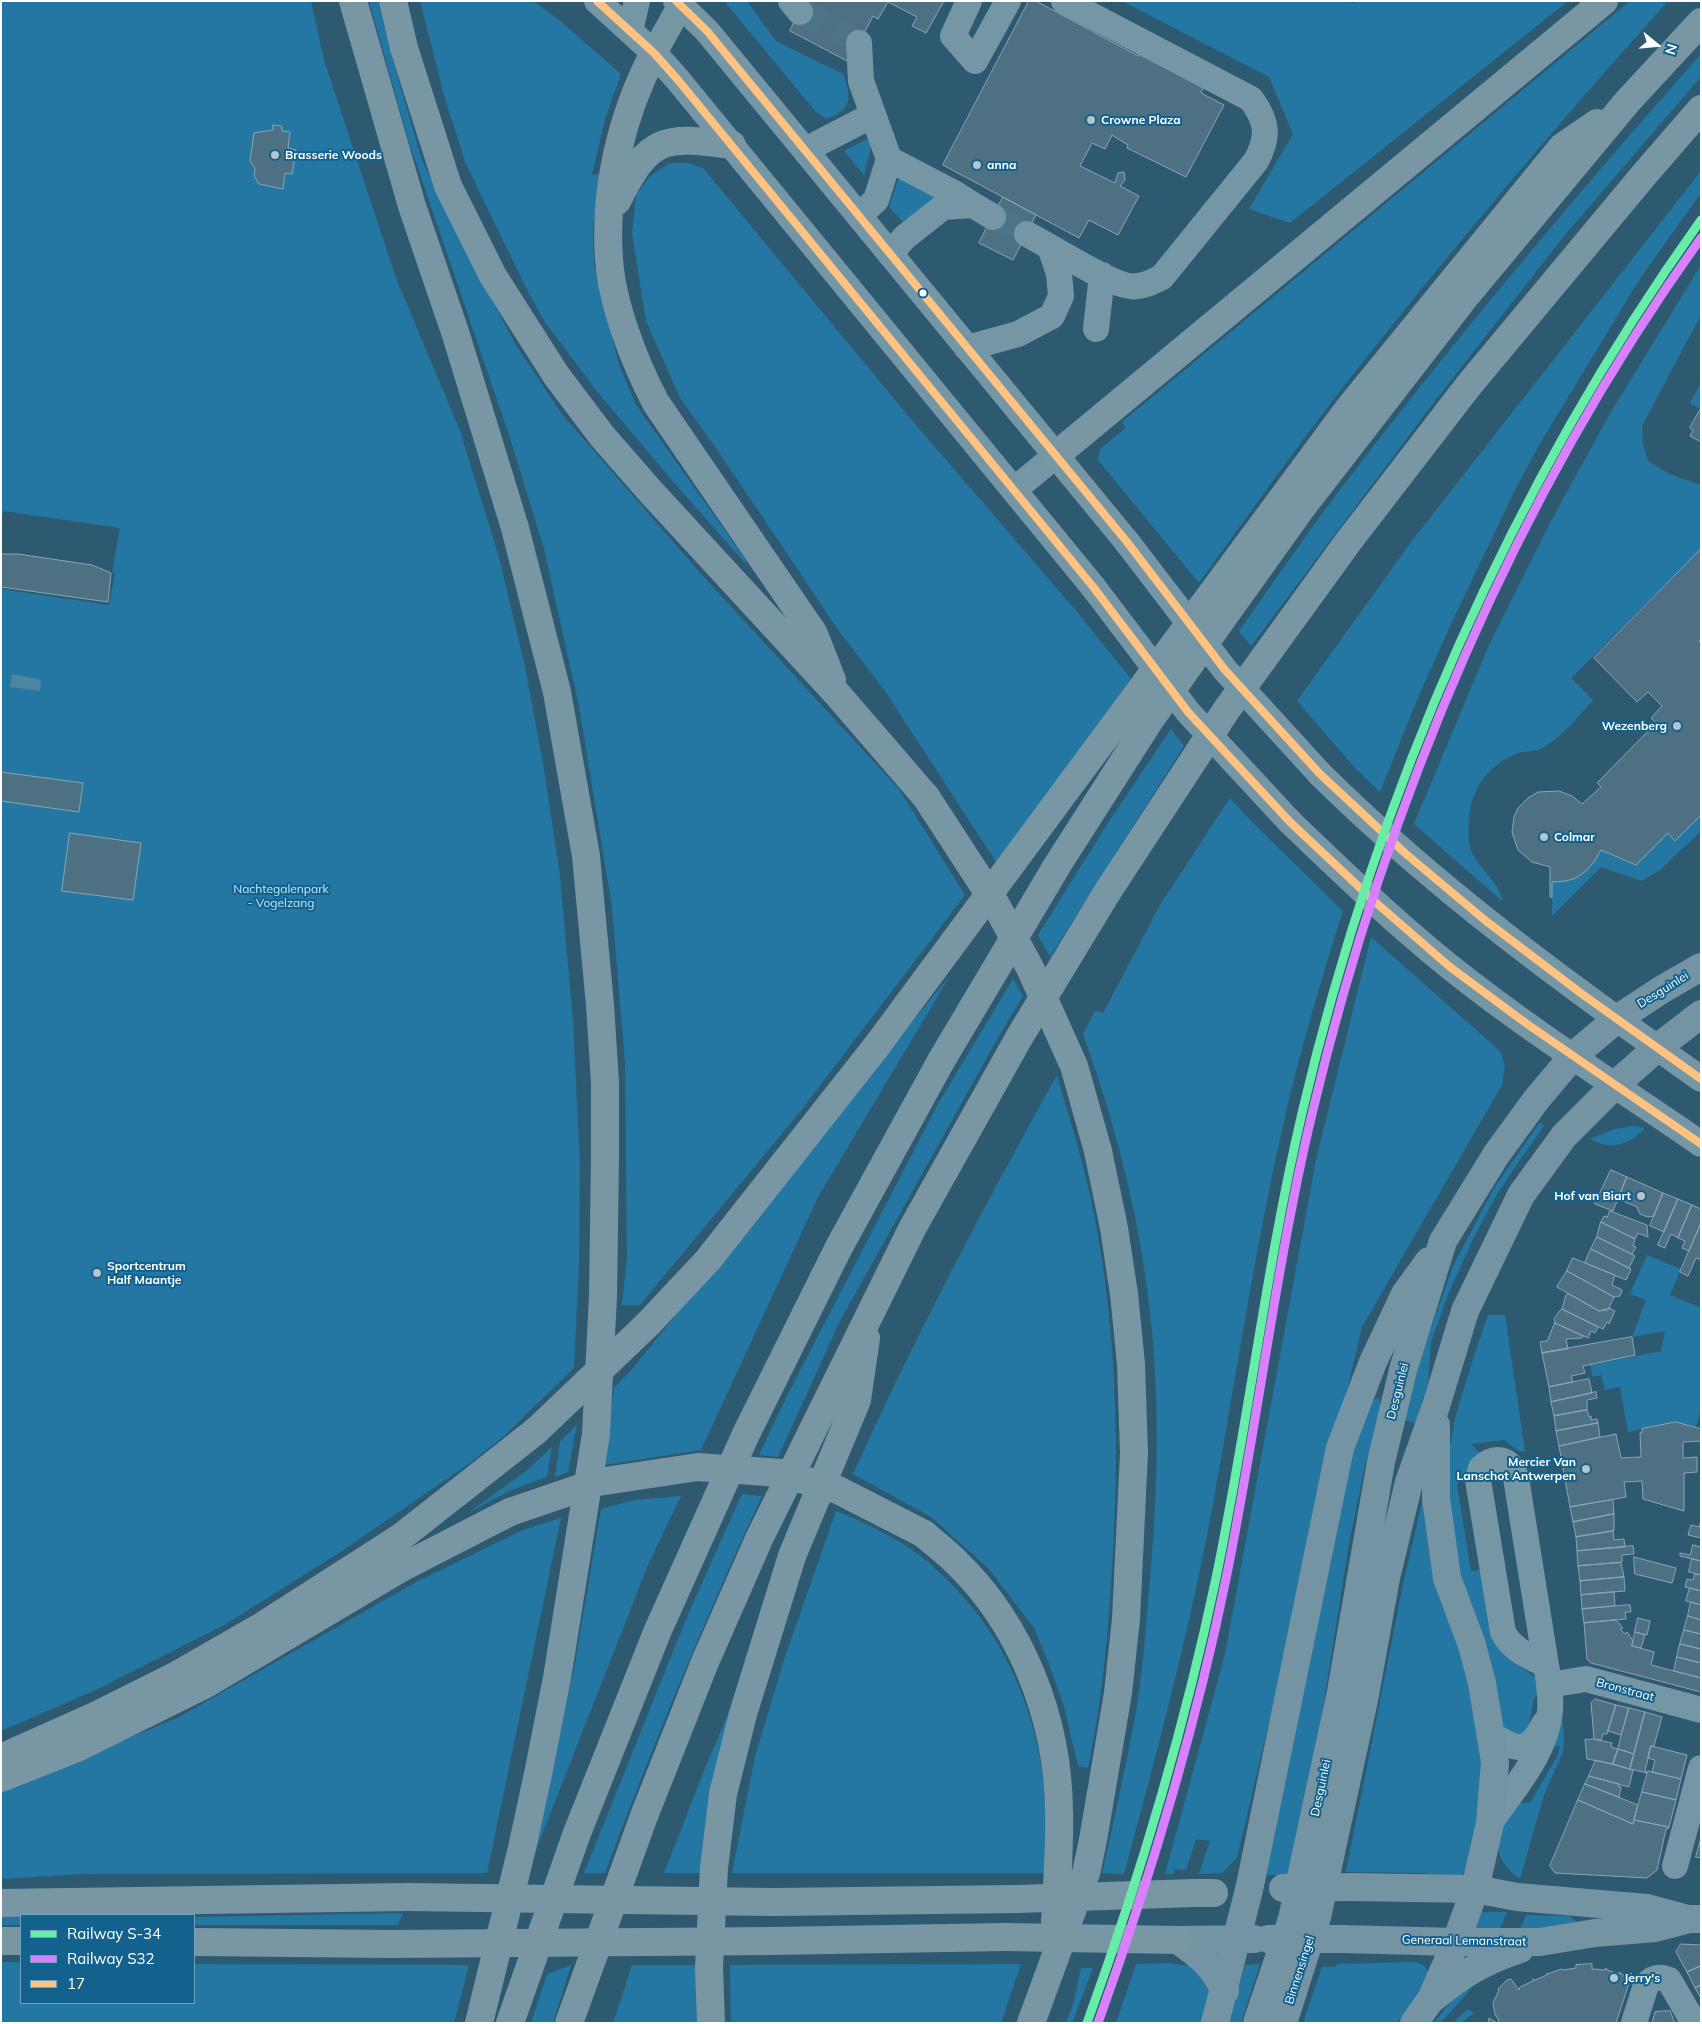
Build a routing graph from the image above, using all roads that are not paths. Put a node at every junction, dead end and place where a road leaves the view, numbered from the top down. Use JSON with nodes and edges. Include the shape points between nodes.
{"nodes":[{"id":1,"x":353,"y":1,"type":"edge"},
{"id":2,"x":393,"y":1,"type":"edge"},
{"id":3,"x":597,"y":1,"type":"edge"},
{"id":4,"x":637,"y":1,"type":"edge"},
{"id":5,"x":969,"y":1,"type":"edge"},
{"id":6,"x":1008,"y":1,"type":"edge"},
{"id":7,"x":1064,"y":1,"type":"edge"},
{"id":8,"x":1604,"y":1,"type":"edge"},
{"id":9,"x":680,"y":3,"type":"edge"},
{"id":10,"x":1701,"y":22,"type":"edge"},
{"id":11,"x":630,"y":31,"type":"junction"},
{"id":12,"x":859,"y":43,"type":"dead end"},
{"id":13,"x":654,"y":54,"type":"junction"},
{"id":14,"x":1627,"y":102,"type":"junction"},
{"id":15,"x":1701,"y":109,"type":"edge"},
{"id":16,"x":873,"y":115,"type":"junction"},
{"id":17,"x":732,"y":145,"type":"junction"},
{"id":18,"x":805,"y":150,"type":"junction"},
{"id":19,"x":889,"y":159,"type":"junction"},
{"id":20,"x":859,"y":216,"type":"junction"},
{"id":21,"x":608,"y":218,"type":"junction"},
{"id":22,"x":1026,"y":234,"type":"tunnel mouth"},
{"id":23,"x":1050,"y":247,"type":"junction"},
{"id":24,"x":890,"y":254,"type":"junction"},
{"id":25,"x":1102,"y":275,"type":"junction"},
{"id":26,"x":1096,"y":329,"type":"dead end"},
{"id":27,"x":967,"y":348,"type":"junction"},
{"id":28,"x":1054,"y":456,"type":"junction"},
{"id":29,"x":1014,"y":490,"type":"junction"},
{"id":30,"x":838,"y":695,"type":"junction"},
{"id":31,"x":1701,"y":967,"type":"edge"},
{"id":32,"x":1701,"y":1014,"type":"edge"},
{"id":33,"x":1617,"y":1019,"type":"junction"},
{"id":34,"x":1656,"y":1048,"type":"junction"},
{"id":35,"x":1573,"y":1056,"type":"junction"},
{"id":36,"x":1701,"y":1079,"type":"edge"},
{"id":37,"x":1615,"y":1084,"type":"junction"},
{"id":38,"x":1701,"y":1144,"type":"edge"},
{"id":39,"x":1443,"y":1241,"type":"junction"},
{"id":40,"x":869,"y":1316,"type":"junction"},
{"id":41,"x":1436,"y":1406,"type":"junction"},
{"id":42,"x":1548,"y":1675,"type":"junction"},
{"id":43,"x":1701,"y":1710,"type":"edge"},
{"id":44,"x":1550,"y":1712,"type":"junction"},
{"id":45,"x":1492,"y":1735,"type":"junction"},
{"id":46,"x":1,"y":1758,"type":"edge"},
{"id":47,"x":1701,"y":1768,"type":"edge"},
{"id":48,"x":1,"y":1778,"type":"edge"},
{"id":49,"x":1490,"y":1823,"type":"junction"},
{"id":50,"x":1675,"y":1866,"type":"dead end"},
{"id":51,"x":1475,"y":1889,"type":"junction"},
{"id":52,"x":1249,"y":1890,"type":"junction"},
{"id":53,"x":1204,"y":1893,"type":"joint"},
{"id":54,"x":1,"y":1903,"type":"edge"},
{"id":55,"x":1305,"y":1918,"type":"junction"},
{"id":56,"x":1694,"y":1919,"type":"edge"},
{"id":57,"x":1178,"y":1940,"type":"junction"},
{"id":58,"x":1238,"y":1940,"type":"junction"},
{"id":59,"x":1,"y":1941,"type":"edge"},
{"id":60,"x":20,"y":1941,"type":"edge"},
{"id":61,"x":195,"y":1942,"type":"edge"},
{"id":62,"x":1456,"y":1942,"type":"junction"},
{"id":63,"x":1540,"y":1942,"type":"junction"},
{"id":64,"x":1053,"y":1960,"type":"junction"},
{"id":65,"x":1225,"y":1991,"type":"junction"},
{"id":66,"x":1431,"y":2000,"type":"junction"},
{"id":67,"x":479,"y":2023,"type":"edge"},
{"id":68,"x":510,"y":2023,"type":"edge"},
{"id":69,"x":569,"y":2023,"type":"edge"},
{"id":70,"x":711,"y":2023,"type":"edge"},
{"id":71,"x":1031,"y":2023,"type":"edge"},
{"id":72,"x":1215,"y":2023,"type":"edge"},
{"id":73,"x":1257,"y":2023,"type":"edge"},
{"id":74,"x":1283,"y":2023,"type":"edge"},
{"id":75,"x":1414,"y":2023,"type":"edge"},
{"id":76,"x":1634,"y":2023,"type":"edge"},
{"id":77,"x":1694,"y":2023,"type":"edge"}],
"edges":[{"from":1,"to":67,"type":"highway","via":[[412,206],[456,335],[514,528],[557,692],[586,856],[605,1083],[603,1296],[596,1434],[538,1774]]},
{"from":2,"to":30,"type":"highway","via":[[404,48],[448,186],[493,276],[545,358],[602,436]]},
{"from":3,"to":11,"type":"street"},
{"from":4,"to":11,"type":"street"},
{"from":5,"to":6,"type":"street","via":[[953,36],[975,61]]},
{"from":7,"to":25,"type":"street","via":[[1251,99],[1264,121],[1266,136],[1256,162],[1162,277],[1151,283],[1128,286]]},
{"from":8,"to":28,"type":"highway"},
{"from":9,"to":13,"type":"street"},
{"from":9,"to":18,"type":"street"},
{"from":10,"to":14,"type":"highway"},
{"from":11,"to":13,"type":"street"},
{"from":12,"to":16,"type":"street","via":[[861,81]]},
{"from":13,"to":17,"type":"street"},
{"from":13,"to":21,"type":"highway","via":[[625,121]]},
{"from":14,"to":46,"type":"highway","bridge":true,"via":[[1562,147],[1349,408],[876,1047],[708,1260],[648,1324],[537,1430],[401,1537],[260,1628],[177,1675]]},
{"from":14,"to":68,"type":"highway","via":[[1465,296],[1289,526],[1150,720],[1058,864],[941,1061],[839,1247],[750,1425],[666,1612],[577,1833]]},
{"from":15,"to":40,"type":"highway","via":[[1469,385],[1348,542],[1227,709],[1108,891],[1020,1036],[918,1219]]},
{"from":16,"to":18,"type":"street"},
{"from":16,"to":19,"type":"street"},
{"from":17,"to":21,"type":"highway","via":[[696,140],[667,143],[654,149],[638,162]]},
{"from":17,"to":29,"type":"street"},
{"from":18,"to":20,"type":"street"},
{"from":19,"to":20,"type":"street","via":[[876,200]]},
{"from":19,"to":24,"type":"street","via":[[983,211],[943,207],[906,236]]},
{"from":20,"to":24,"type":"street"},
{"from":21,"to":30,"type":"highway","via":[[609,261],[614,286],[641,374],[674,431],[814,634]]},
{"from":22,"to":23,"type":"street"},
{"from":23,"to":25,"type":"street"},
{"from":23,"to":27,"type":"street","via":[[1059,274],[1061,296],[1052,316],[1018,334]]},
{"from":24,"to":27,"type":"street"},
{"from":25,"to":26,"type":"street"},
{"from":27,"to":28,"type":"street"},
{"from":28,"to":29,"type":"street"},
{"from":28,"to":33,"type":"street","bridge":true,"via":[[1127,542],[1225,670],[1320,774],[1406,854],[1486,921]]},
{"from":29,"to":35,"type":"street","bridge":true,"via":[[1094,588],[1188,712],[1290,822],[1450,967]]},
{"from":30,"to":64,"type":"highway","bridge":true,"via":[[926,797],[995,903],[1030,968],[1074,1066],[1098,1151],[1116,1238],[1131,1364],[1134,1453],[1126,1619],[1118,1693],[1086,1873]]},
{"from":31,"to":33,"type":"main road","name":"Desguinlei"},
{"from":32,"to":34,"type":"main road","name":"Desguinlei"},
{"from":33,"to":34,"type":"street"},
{"from":33,"to":35,"type":"main road","name":"Desguinlei"},
{"from":34,"to":36,"type":"street"},
{"from":34,"to":37,"type":"main road","name":"Desguinlei"},
{"from":35,"to":37,"type":"street"},
{"from":35,"to":39,"type":"main road","name":"Desguinlei","via":[[1496,1155]]},
{"from":37,"to":38,"type":"street"},
{"from":37,"to":41,"type":"main road","name":"Desguinlei","via":[[1572,1127],[1521,1195],[1465,1311]]},
{"from":39,"to":52,"type":"main road","via":[[1405,1294],[1373,1362],[1340,1448]]},
{"from":39,"to":55,"type":"main road","name":"Desguinlei","via":[[1403,1370],[1381,1462]]},
{"from":40,"to":69,"type":"highway","via":[[758,1539],[709,1654],[644,1816]]},
{"from":40,"to":70,"type":"highway","via":[[857,1400],[792,1556],[743,1714],[723,1794],[714,1868],[709,1968]]},
{"from":41,"to":45,"type":"main road","via":[[1436,1498],[1447,1578],[1472,1645]]},
{"from":41,"to":55,"type":"main road","name":"Desguinlei","via":[[1409,1482],[1386,1578],[1364,1700]]},
{"from":42,"to":42,"type":"street","via":[[1514,1469],[1504,1461],[1490,1462],[1481,1468],[1478,1480],[1503,1632],[1517,1650]]},
{"from":42,"to":43,"type":"street","name":"Bronstraat","via":[[1586,1680]]},
{"from":42,"to":44,"type":"street"},
{"from":44,"to":45,"type":"street","via":[[1531,1744],[1514,1747]]},
{"from":44,"to":49,"type":"street","via":[[1536,1756]]},
{"from":45,"to":49,"type":"main road","via":[[1495,1762]]},
{"from":47,"to":50,"type":"street"},
{"from":48,"to":64,"type":"highway","bridge":true,"via":[[77,1748],[206,1684],[403,1567],[510,1512],[598,1482],[698,1467],[780,1473],[838,1490],[924,1534],[956,1562],[994,1606],[1022,1652],[1043,1703],[1054,1754],[1059,1810]]},
{"from":49,"to":51,"type":"main road"},
{"from":51,"to":52,"type":"main road","name":"Generaal Lemanstraat","bridge":true,"via":[[1352,1887]]},
{"from":51,"to":56,"type":"main road","name":"Generaal Lemanstraat","via":[[1517,1897],[1647,1908]]},
{"from":51,"to":62,"type":"main road"},
{"from":52,"to":53,"type":"main road","name":"Generaal Lemanstraat"},
{"from":52,"to":58,"type":"main road"},
{"from":53,"to":54,"type":"highway","bridge":true,"via":[[773,1902],[408,1897]]},
{"from":55,"to":73,"type":"main road","name":"Binnensingel"},
{"from":55,"to":74,"type":"main road","name":"Binnensingel"},
{"from":56,"to":63,"type":"main road","name":"Generaal Lemanstraat","via":[[1655,1928]]},
{"from":57,"to":58,"type":"main road","name":"Generaal Lemanstraat"},
{"from":57,"to":61,"type":"highway","bridge":true,"via":[[1005,1937],[392,1944]]},
{"from":57,"to":65,"type":"main road","via":[[1207,1962]]},
{"from":58,"to":62,"type":"main road","name":"Generaal Lemanstraat","bridge":true},
{"from":58,"to":65,"type":"main road"},
{"from":59,"to":60,"type":"highway"},
{"from":62,"to":63,"type":"main road","name":"Generaal Lemanstraat"},
{"from":62,"to":66,"type":"main road"},
{"from":63,"to":66,"type":"main road","via":[[1484,1962]]},
{"from":64,"to":71,"type":"highway"},
{"from":65,"to":72,"type":"main road"},
{"from":66,"to":75,"type":"main road"},
{"from":76,"to":77,"type":"street","via":[[1646,1986],[1656,1978],[1669,1980]]}]}
